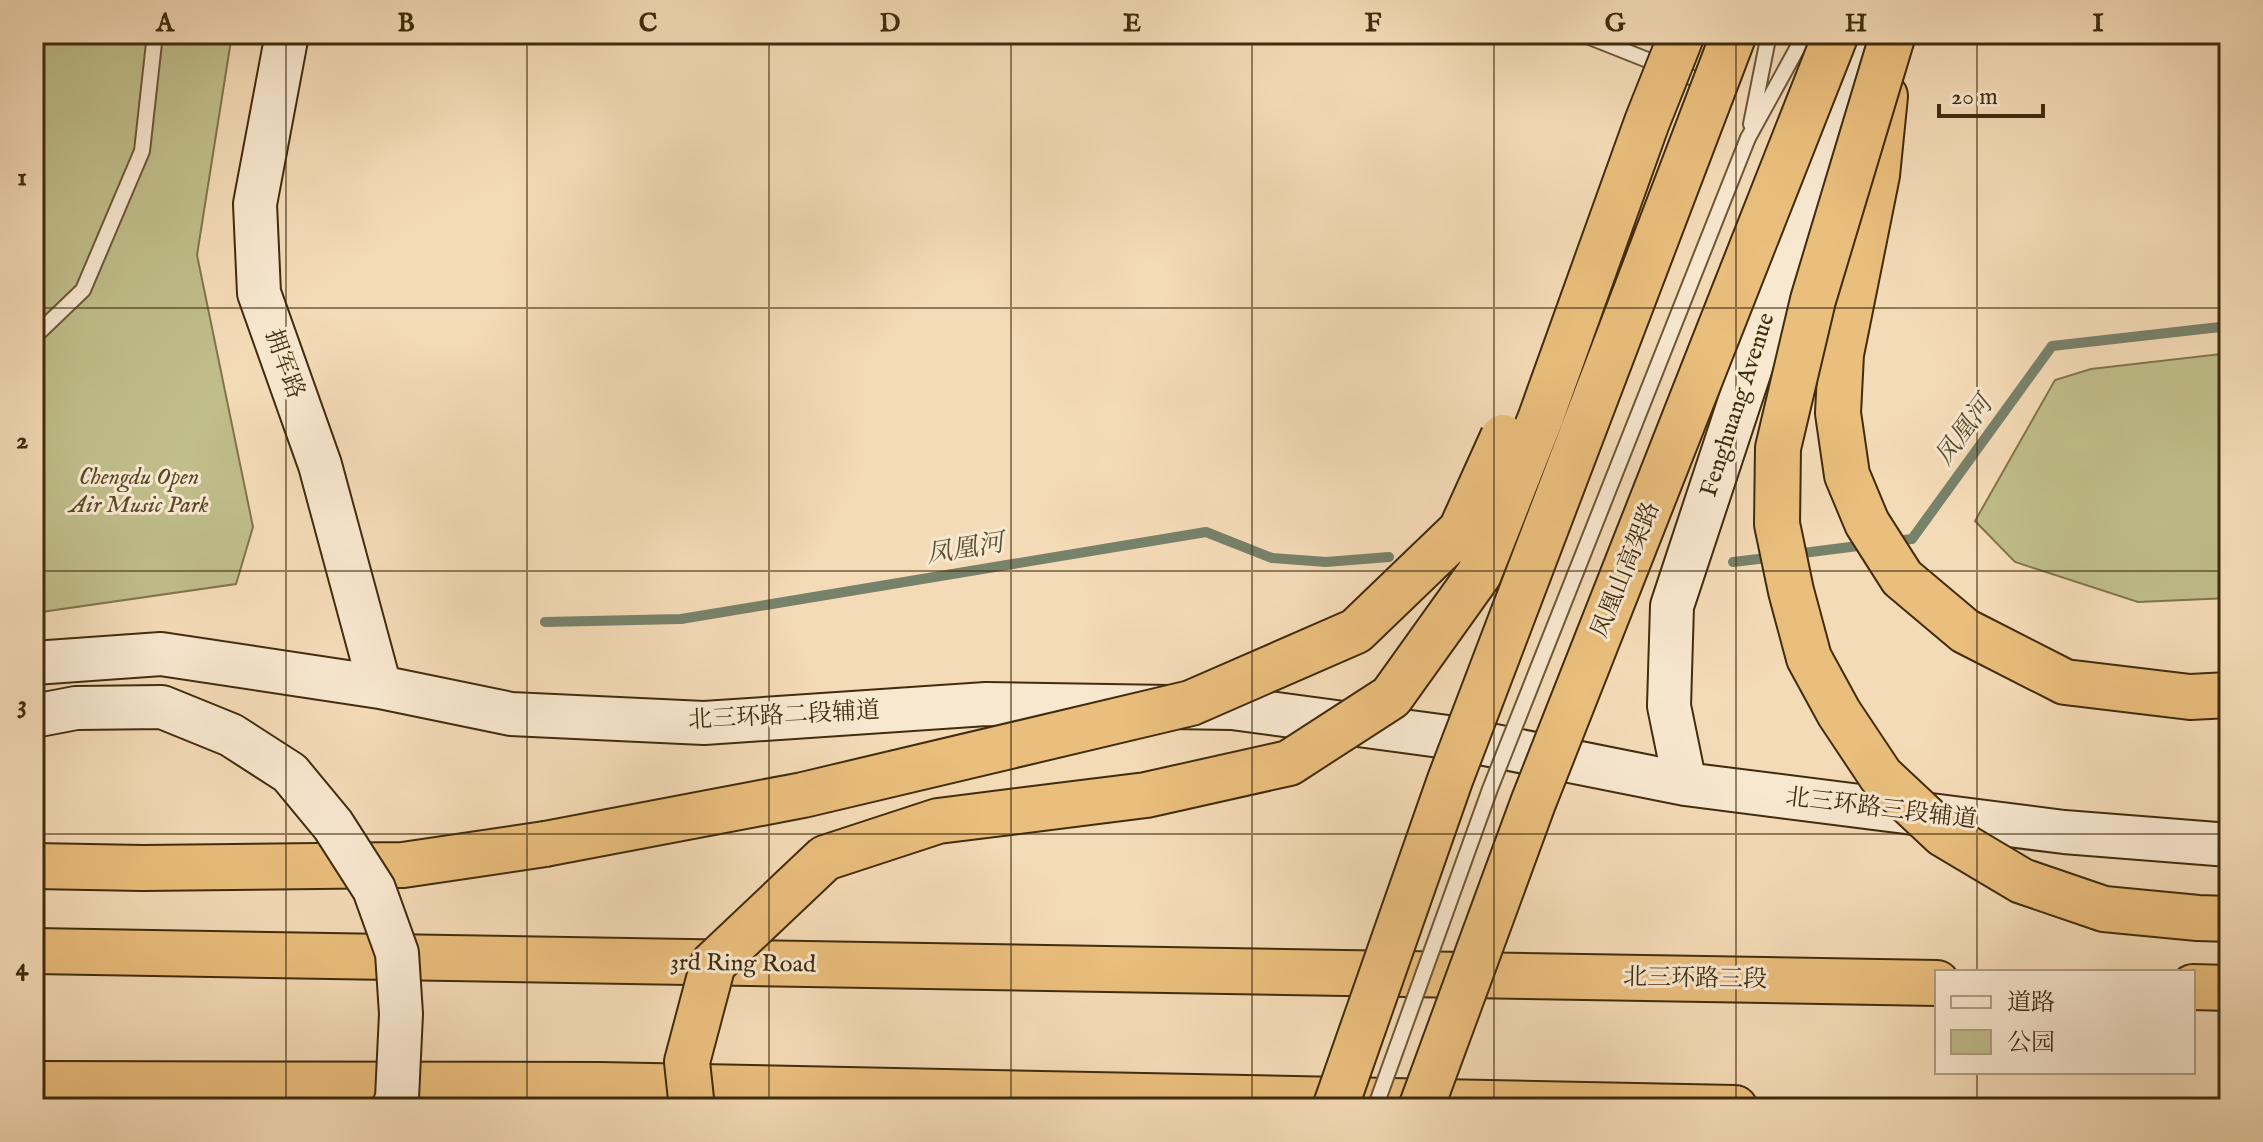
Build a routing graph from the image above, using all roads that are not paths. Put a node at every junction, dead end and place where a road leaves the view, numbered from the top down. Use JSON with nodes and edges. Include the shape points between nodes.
{"nodes":[{"id":1,"x":155,"y":34,"type":"edge"},
{"id":2,"x":287,"y":34,"type":"edge"},
{"id":3,"x":1582,"y":34,"type":"edge"},
{"id":4,"x":1682,"y":34,"type":"edge"},
{"id":5,"x":1734,"y":34,"type":"edge"},
{"id":6,"x":1752,"y":34,"type":"edge"},
{"id":7,"x":1769,"y":34,"type":"edge"},
{"id":8,"x":1805,"y":34,"type":"edge"},
{"id":9,"x":1836,"y":34,"type":"edge"},
{"id":10,"x":1882,"y":37,"type":"edge"},
{"id":11,"x":1728,"y":91,"type":"junction"},
{"id":12,"x":1647,"y":122,"type":"junction"},
{"id":13,"x":1748,"y":138,"type":"junction"},
{"id":14,"x":34,"y":337,"type":"edge"},
{"id":15,"x":34,"y":663,"type":"edge"},
{"id":16,"x":380,"y":687,"type":"junction"},
{"id":17,"x":2229,"y":695,"type":"edge"},
{"id":18,"x":34,"y":716,"type":"edge"},
{"id":19,"x":1455,"y":738,"type":"junction"},
{"id":20,"x":1535,"y":754,"type":"joint"},
{"id":21,"x":1685,"y":784,"type":"junction"},
{"id":22,"x":2229,"y":845,"type":"edge"},
{"id":23,"x":34,"y":866,"type":"edge"},
{"id":24,"x":2229,"y":919,"type":"edge"},
{"id":25,"x":34,"y":951,"type":"edge"},
{"id":26,"x":1453,"y":975,"type":"joint"},
{"id":27,"x":1935,"y":983,"type":"edge"},
{"id":28,"x":2195,"y":987,"type":"edge"},
{"id":29,"x":2229,"y":988,"type":"edge"},
{"id":30,"x":34,"y":1084,"type":"edge"},
{"id":31,"x":601,"y":1085,"type":"junction"},
{"id":32,"x":1396,"y":1106,"type":"edge"},
{"id":33,"x":393,"y":1108,"type":"edge"},
{"id":34,"x":692,"y":1108,"type":"edge"},
{"id":35,"x":739,"y":1108,"type":"edge"},
{"id":36,"x":1335,"y":1108,"type":"edge"},
{"id":37,"x":1735,"y":1108,"type":"edge"}],
"edges":[{"from":1,"to":14,"type":"lane","via":[[142,151],[83,290]]},
{"from":2,"to":16,"type":"main road","name":"拥军路","via":[[255,204],[259,293],[320,465]]},
{"from":3,"to":11,"type":"lane"},
{"from":4,"to":12,"type":"highway","bridge":true},
{"from":5,"to":36,"type":"highway","bridge":true,"via":[[1450,780]]},
{"from":6,"to":11,"type":"main road"},
{"from":7,"to":13,"type":"lane"},
{"from":8,"to":13,"type":"lane"},
{"from":9,"to":32,"type":"highway","name":"凤凰山高架路","bridge":true,"via":[[1533,803]]},
{"from":10,"to":17,"type":"highway","bridge":true,"via":[[1877,175],[1841,354],[1838,413],[1847,475],[1867,523],[1902,578],[1965,631],[2065,682],[2190,697]]},
{"from":10,"to":21,"type":"main road","name":"Fenghuang Avenue","via":[[1672,606],[1669,706]]},
{"from":10,"to":24,"type":"highway","bridge":true,"via":[[1778,448],[1777,524],[1809,658],[1881,776],[1943,834],[2022,881],[2104,909]]},
{"from":11,"to":19,"type":"main road"},
{"from":12,"to":23,"type":"highway","bridge":true,"via":[[1461,530],[1356,631],[1191,703],[803,795],[545,844],[403,865]]},
{"from":12,"to":34,"type":"highway","bridge":true,"via":[[1479,574],[1391,697],[1289,763],[1146,795],[938,821],[825,858],[713,964],[687,1062]]},
{"from":13,"to":32,"type":"lane","bridge":true,"via":[[1490,789]]},
{"from":15,"to":16,"type":"main road","name":"北三环路二段辅道","via":[[161,654]]},
{"from":16,"to":19,"type":"main road","name":"北三环路二段辅道","via":[[511,714],[704,723],[986,704],[1232,708]]},
{"from":18,"to":33,"type":"main road","bridge":true,"via":[[76,708],[162,707],[231,735],[290,773],[333,825],[374,889],[397,953],[401,1014]]},
{"from":19,"to":20,"type":"main road","name":"北三环路二段辅道"},
{"from":20,"to":21,"type":"main road","name":"北三环路三段辅道"},
{"from":21,"to":22,"type":"main road","name":"北三环路三段辅道","via":[[2064,832]]},
{"from":25,"to":26,"type":"highway","name":"3rd Ring Road"},
{"from":26,"to":27,"type":"highway","name":"北三环路三段"},
{"from":28,"to":29,"type":"highway"},
{"from":30,"to":31,"type":"highway"},
{"from":31,"to":32,"type":"highway"},
{"from":31,"to":35,"type":"highway"},
{"from":32,"to":37,"type":"highway"}]}
